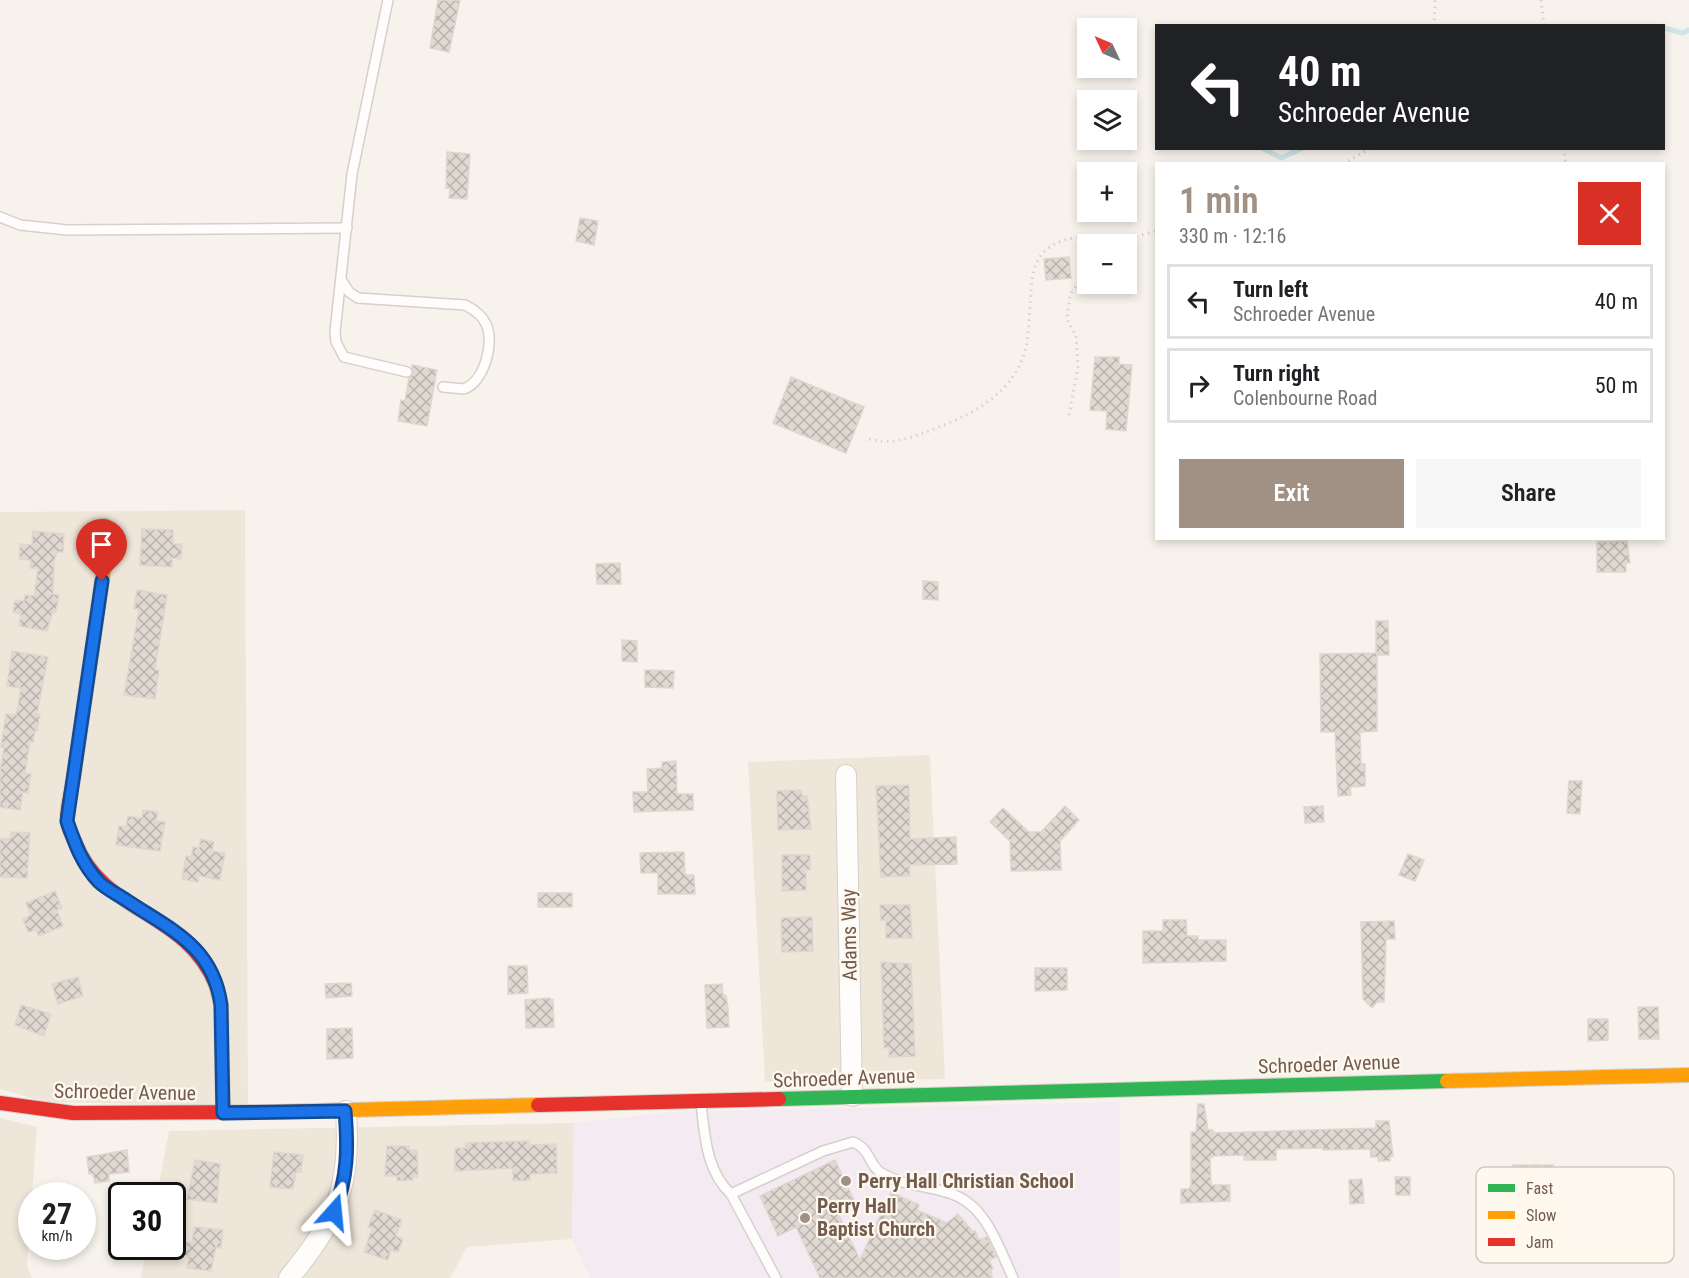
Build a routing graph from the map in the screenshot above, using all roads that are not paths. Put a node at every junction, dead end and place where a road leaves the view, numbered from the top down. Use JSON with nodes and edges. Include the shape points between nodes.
{"nodes":[{"id":1,"x":388,"y":0,"type":"edge"},
{"id":2,"x":0,"y":217,"type":"edge"},
{"id":3,"x":347,"y":228,"type":"junction"},
{"id":4,"x":342,"y":281,"type":"junction"},
{"id":5,"x":407,"y":372,"type":"dead end"},
{"id":6,"x":443,"y":387,"type":"dead end"},
{"id":7,"x":105,"y":526,"type":"dead end"},
{"id":8,"x":846,"y":775,"type":"dead end"},
{"id":9,"x":1689,"y":1075,"type":"edge"},
{"id":10,"x":852,"y":1096,"type":"junction"},
{"id":11,"x":700,"y":1102,"type":"junction"},
{"id":12,"x":0,"y":1103,"type":"edge"},
{"id":13,"x":345,"y":1111,"type":"junction"},
{"id":14,"x":223,"y":1113,"type":"junction"},
{"id":15,"x":731,"y":1194,"type":"junction"},
{"id":16,"x":289,"y":1278,"type":"edge"},
{"id":17,"x":776,"y":1278,"type":"edge"},
{"id":18,"x":1013,"y":1278,"type":"edge"}],
"edges":[{"from":1,"to":3,"type":"lane","via":[[352,174]]},
{"from":2,"to":3,"type":"lane","via":[[20,225],[67,230]]},
{"from":3,"to":4,"type":"lane"},
{"from":4,"to":5,"type":"lane","via":[[335,332],[344,357]]},
{"from":4,"to":6,"type":"lane","via":[[358,298],[465,305],[479,315],[489,332],[480,379],[464,389]]},
{"from":7,"to":14,"type":"street","via":[[105,560],[67,821],[80,857],[100,883],[171,929],[208,962],[221,1005]]},
{"from":8,"to":10,"type":"street","name":"Adams Way"},
{"from":9,"to":10,"type":"street","name":"Schroeder Avenue"},
{"from":10,"to":11,"type":"street","name":"Schroeder Avenue"},
{"from":11,"to":13,"type":"street","name":"Schroeder Avenue"},
{"from":11,"to":15,"type":"lane","via":[[710,1161]]},
{"from":12,"to":14,"type":"street","name":"Schroeder Avenue","via":[[73,1113]]},
{"from":13,"to":14,"type":"street","name":"Schroeder Avenue"},
{"from":13,"to":16,"type":"street","via":[[348,1149],[339,1199],[329,1224]]},
{"from":15,"to":17,"type":"lane"},
{"from":15,"to":18,"type":"lane","via":[[853,1142],[863,1146],[879,1173],[901,1183],[950,1193],[972,1205],[987,1224]]}]}
